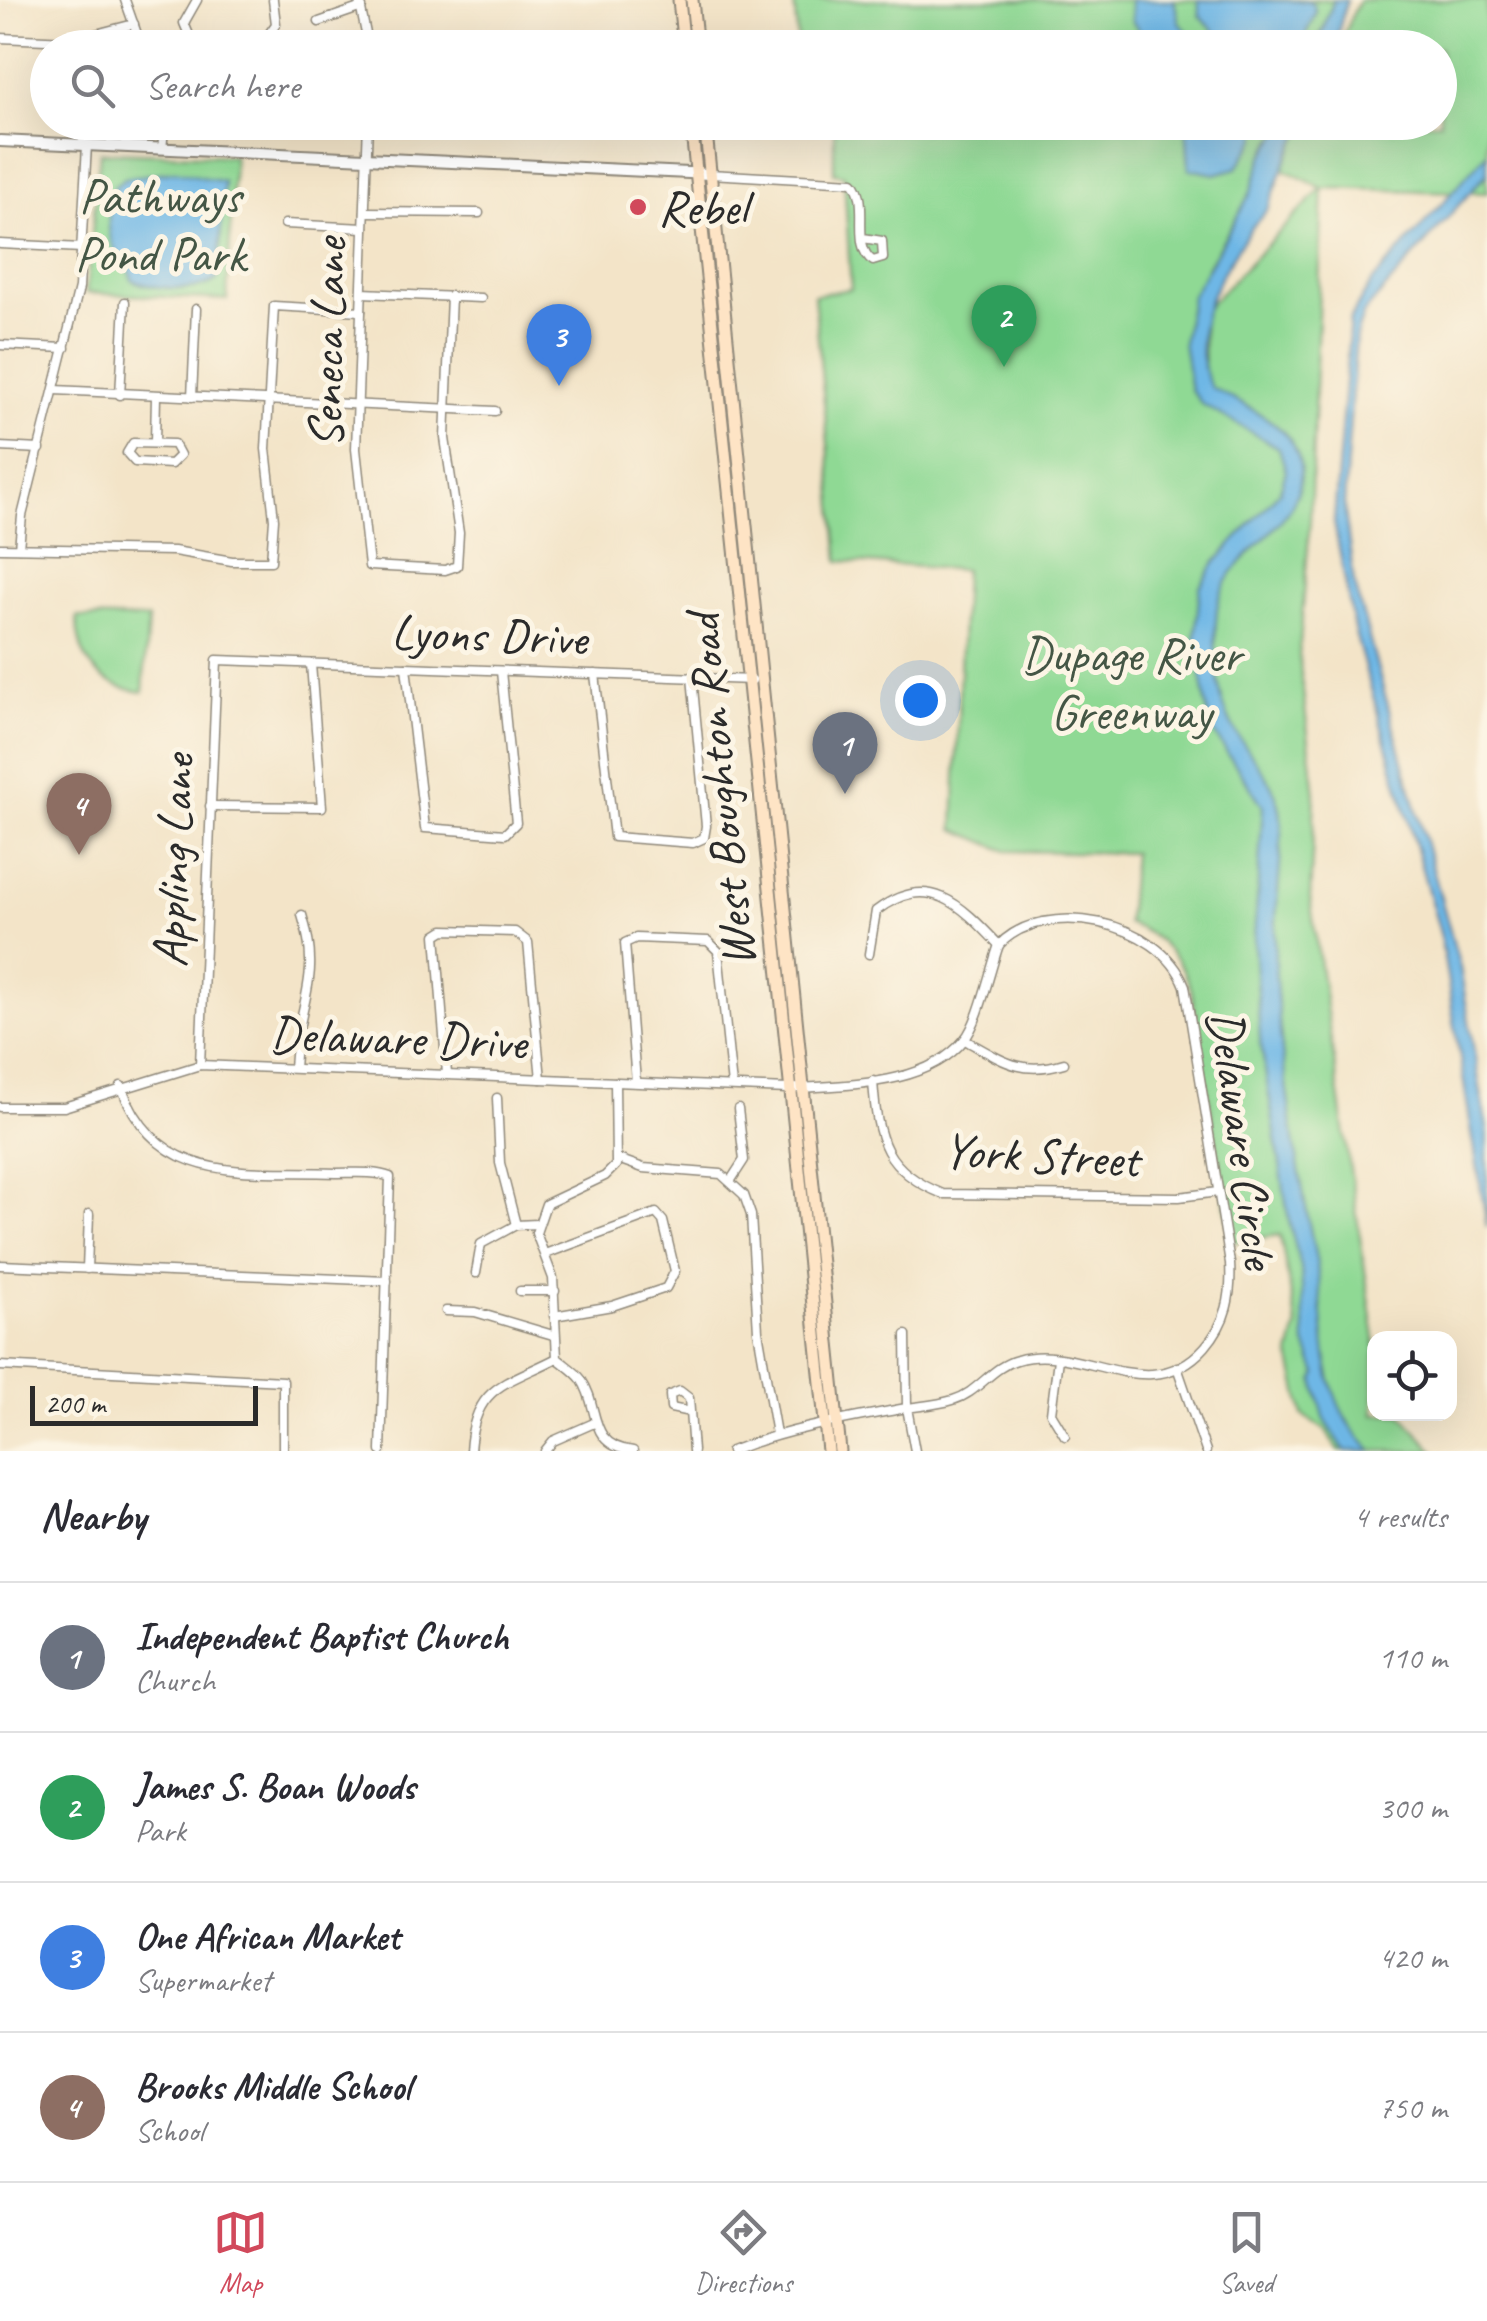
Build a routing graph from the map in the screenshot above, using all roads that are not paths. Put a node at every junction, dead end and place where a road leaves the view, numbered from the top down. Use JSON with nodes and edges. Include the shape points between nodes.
{"nodes":[{"id":1,"x":125,"y":0,"type":"edge"},
{"id":2,"x":197,"y":0,"type":"edge"},
{"id":3,"x":273,"y":0,"type":"edge"},
{"id":4,"x":679,"y":0,"type":"edge"},
{"id":5,"x":692,"y":0,"type":"edge"},
{"id":6,"x":361,"y":4,"type":"edge"},
{"id":7,"x":320,"y":22,"type":"dead end"},
{"id":8,"x":134,"y":24,"type":"junction"},
{"id":9,"x":111,"y":30,"type":"edge"},
{"id":10,"x":136,"y":30,"type":"edge"},
{"id":11,"x":187,"y":30,"type":"edge"},
{"id":12,"x":272,"y":30,"type":"edge"},
{"id":13,"x":366,"y":30,"type":"edge"},
{"id":14,"x":682,"y":30,"type":"edge"},
{"id":15,"x":695,"y":30,"type":"edge"},
{"id":16,"x":0,"y":38,"type":"edge"},
{"id":17,"x":30,"y":39,"type":"edge"},
{"id":18,"x":163,"y":140,"type":"edge"},
{"id":19,"x":367,"y":140,"type":"edge"},
{"id":20,"x":692,"y":140,"type":"edge"},
{"id":21,"x":707,"y":140,"type":"edge"},
{"id":22,"x":0,"y":141,"type":"edge"},
{"id":23,"x":88,"y":145,"type":"junction"},
{"id":24,"x":162,"y":148,"type":"junction"},
{"id":25,"x":366,"y":157,"type":"junction"},
{"id":26,"x":695,"y":173,"type":"junction"},
{"id":27,"x":710,"y":174,"type":"junction"},
{"id":28,"x":365,"y":212,"type":"junction"},
{"id":29,"x":479,"y":213,"type":"dead end"},
{"id":30,"x":286,"y":224,"type":"dead end"},
{"id":31,"x":364,"y":228,"type":"junction"},
{"id":32,"x":863,"y":238,"type":"dead end"},
{"id":33,"x":0,"y":244,"type":"edge"},
{"id":34,"x":82,"y":248,"type":"junction"},
{"id":35,"x":362,"y":293,"type":"junction"},
{"id":36,"x":451,"y":296,"type":"junction"},
{"id":37,"x":481,"y":298,"type":"dead end"},
{"id":38,"x":125,"y":302,"type":"dead end"},
{"id":39,"x":196,"y":308,"type":"dead end"},
{"id":40,"x":361,"y":311,"type":"junction"},
{"id":41,"x":0,"y":345,"type":"edge"},
{"id":42,"x":65,"y":348,"type":"junction"},
{"id":43,"x":55,"y":390,"type":"junction"},
{"id":44,"x":120,"y":395,"type":"junction"},
{"id":45,"x":156,"y":396,"type":"junction"},
{"id":46,"x":192,"y":397,"type":"junction"},
{"id":47,"x":267,"y":401,"type":"junction"},
{"id":48,"x":356,"y":404,"type":"junction"},
{"id":49,"x":446,"y":408,"type":"junction"},
{"id":50,"x":495,"y":412,"type":"dead end"},
{"id":51,"x":155,"y":442,"type":"junction"},
{"id":52,"x":0,"y":447,"type":"edge"},
{"id":53,"x":40,"y":449,"type":"junction"},
{"id":54,"x":0,"y":548,"type":"edge"},
{"id":55,"x":19,"y":548,"type":"junction"},
{"id":56,"x":740,"y":615,"type":"junction"},
{"id":57,"x":755,"y":616,"type":"junction"},
{"id":58,"x":217,"y":660,"type":"joint"},
{"id":59,"x":311,"y":664,"type":"junction"},
{"id":60,"x":406,"y":667,"type":"junction"},
{"id":61,"x":501,"y":671,"type":"junction"},
{"id":62,"x":595,"y":674,"type":"junction"},
{"id":63,"x":692,"y":678,"type":"junction"},
{"id":64,"x":754,"y":680,"type":"junction"},
{"id":65,"x":210,"y":806,"type":"junction"},
{"id":66,"x":302,"y":915,"type":"dead end"},
{"id":67,"x":999,"y":945,"type":"junction"},
{"id":68,"x":869,"y":954,"type":"dead end"},
{"id":69,"x":965,"y":1040,"type":"junction"},
{"id":70,"x":1064,"y":1063,"type":"dead end"},
{"id":71,"x":200,"y":1065,"type":"junction"},
{"id":72,"x":294,"y":1068,"type":"junction"},
{"id":73,"x":447,"y":1074,"type":"junction"},
{"id":74,"x":541,"y":1079,"type":"junction"},
{"id":75,"x":873,"y":1081,"type":"junction"},
{"id":76,"x":615,"y":1082,"type":"junction"},
{"id":77,"x":636,"y":1082,"type":"junction"},
{"id":78,"x":121,"y":1086,"type":"junction"},
{"id":79,"x":732,"y":1086,"type":"junction"},
{"id":80,"x":794,"y":1088,"type":"junction"},
{"id":81,"x":497,"y":1098,"type":"dead end"},
{"id":82,"x":0,"y":1107,"type":"edge"},
{"id":83,"x":738,"y":1110,"type":"dead end"},
{"id":84,"x":618,"y":1158,"type":"junction"},
{"id":85,"x":731,"y":1180,"type":"junction"},
{"id":86,"x":1218,"y":1192,"type":"junction"},
{"id":87,"x":90,"y":1214,"type":"dead end"},
{"id":88,"x":536,"y":1224,"type":"junction"},
{"id":89,"x":516,"y":1226,"type":"junction"},
{"id":90,"x":546,"y":1254,"type":"junction"},
{"id":91,"x":0,"y":1265,"type":"edge"},
{"id":92,"x":87,"y":1269,"type":"junction"},
{"id":93,"x":476,"y":1273,"type":"dead end"},
{"id":94,"x":387,"y":1281,"type":"junction"},
{"id":95,"x":520,"y":1290,"type":"dead end"},
{"id":96,"x":555,"y":1291,"type":"junction"},
{"id":97,"x":446,"y":1311,"type":"dead end"},
{"id":98,"x":554,"y":1316,"type":"junction"},
{"id":99,"x":553,"y":1334,"type":"junction"},
{"id":100,"x":906,"y":1334,"type":"dead end"},
{"id":101,"x":557,"y":1358,"type":"junction"},
{"id":102,"x":1058,"y":1360,"type":"junction"},
{"id":103,"x":0,"y":1366,"type":"edge"},
{"id":104,"x":1177,"y":1366,"type":"junction"},
{"id":105,"x":907,"y":1408,"type":"junction"},
{"id":106,"x":690,"y":1412,"type":"dead end"},
{"id":107,"x":830,"y":1422,"type":"junction"},
{"id":108,"x":594,"y":1423,"type":"junction"},
{"id":109,"x":776,"y":1434,"type":"junction"},
{"id":110,"x":1065,"y":1436,"type":"dead end"},
{"id":111,"x":752,"y":1447,"type":"edge"},
{"id":112,"x":283,"y":1451,"type":"edge"},
{"id":113,"x":381,"y":1451,"type":"edge"},
{"id":114,"x":470,"y":1451,"type":"edge"},
{"id":115,"x":544,"y":1451,"type":"edge"},
{"id":116,"x":632,"y":1451,"type":"edge"},
{"id":117,"x":692,"y":1451,"type":"edge"},
{"id":118,"x":731,"y":1451,"type":"edge"},
{"id":119,"x":828,"y":1451,"type":"edge"},
{"id":120,"x":840,"y":1451,"type":"edge"},
{"id":121,"x":915,"y":1451,"type":"edge"},
{"id":122,"x":1206,"y":1451,"type":"edge"}],
"edges":[{"from":1,"to":8,"type":"street"},
{"from":2,"to":11,"type":"street","via":[[184,23]]},
{"from":3,"to":12,"type":"street"},
{"from":4,"to":14,"type":"main road"},
{"from":5,"to":15,"type":"main road"},
{"from":6,"to":7,"type":"street"},
{"from":6,"to":13,"type":"street"},
{"from":8,"to":9,"type":"street"},
{"from":8,"to":10,"type":"street"},
{"from":16,"to":17,"type":"street"},
{"from":18,"to":24,"type":"street"},
{"from":19,"to":25,"type":"street","name":"Seneca Lane"},
{"from":20,"to":26,"type":"main road","name":"West Boughton Road"},
{"from":21,"to":27,"type":"main road","name":"West Boughton Road"},
{"from":22,"to":23,"type":"street"},
{"from":23,"to":24,"type":"street"},
{"from":23,"to":34,"type":"street"},
{"from":24,"to":25,"type":"street"},
{"from":25,"to":26,"type":"street"},
{"from":25,"to":28,"type":"street","name":"Seneca Lane"},
{"from":26,"to":27,"type":"street"},
{"from":26,"to":56,"type":"main road","name":"West Boughton Road"},
{"from":27,"to":32,"type":"street","via":[[853,182],[860,192]]},
{"from":27,"to":57,"type":"main road","name":"West Boughton Road"},
{"from":28,"to":29,"type":"street"},
{"from":28,"to":31,"type":"street","name":"Seneca Lane"},
{"from":30,"to":31,"type":"street"},
{"from":31,"to":35,"type":"street","name":"Seneca Lane"},
{"from":33,"to":34,"type":"street"},
{"from":34,"to":42,"type":"street"},
{"from":35,"to":36,"type":"street"},
{"from":35,"to":40,"type":"street","name":"Seneca Lane"},
{"from":36,"to":37,"type":"street"},
{"from":36,"to":49,"type":"street"},
{"from":38,"to":44,"type":"street"},
{"from":39,"to":46,"type":"street"},
{"from":40,"to":47,"type":"street","via":[[274,306]]},
{"from":40,"to":48,"type":"street","name":"Seneca Lane"},
{"from":41,"to":42,"type":"street"},
{"from":42,"to":43,"type":"street"},
{"from":43,"to":44,"type":"street"},
{"from":43,"to":53,"type":"street"},
{"from":44,"to":45,"type":"street"},
{"from":45,"to":46,"type":"street"},
{"from":45,"to":51,"type":"street"},
{"from":46,"to":47,"type":"street"},
{"from":47,"to":48,"type":"street"},
{"from":47,"to":55,"type":"street","via":[[270,561],[174,551]]},
{"from":48,"to":49,"type":"street"},
{"from":48,"to":49,"type":"street","name":"Seneca Lane","via":[[367,565],[445,570],[457,566],[460,542]]},
{"from":49,"to":50,"type":"street"},
{"from":51,"to":51,"type":"street","via":[[176,446],[177,461],[130,458],[133,443]]},
{"from":52,"to":53,"type":"street"},
{"from":53,"to":55,"type":"street"},
{"from":54,"to":55,"type":"street"},
{"from":56,"to":57,"type":"street"},
{"from":56,"to":64,"type":"main road","name":"West Boughton Road"},
{"from":57,"to":64,"type":"main road","name":"West Boughton Road"},
{"from":58,"to":59,"type":"street","name":"Lyons Drive"},
{"from":58,"to":65,"type":"street","name":"Appling Lane"},
{"from":59,"to":60,"type":"street","name":"Lyons Drive"},
{"from":59,"to":65,"type":"street","via":[[322,807]]},
{"from":60,"to":61,"type":"street","name":"Lyons Drive"},
{"from":60,"to":61,"type":"street","via":[[425,828],[505,834],[516,824]]},
{"from":61,"to":62,"type":"street","name":"Lyons Drive"},
{"from":62,"to":63,"type":"street","name":"Lyons Drive"},
{"from":62,"to":63,"type":"street","via":[[612,832],[618,839],[693,843],[704,838],[706,826]]},
{"from":63,"to":64,"type":"street","name":"Lyons Drive"},
{"from":64,"to":80,"type":"main road","name":"West Boughton Road"},
{"from":65,"to":71,"type":"street","name":"Appling Lane"},
{"from":66,"to":72,"type":"street","via":[[314,966],[298,1014]]},
{"from":67,"to":68,"type":"street","via":[[951,901],[917,891],[876,911]]},
{"from":67,"to":69,"type":"street"},
{"from":67,"to":86,"type":"street","name":"Delaware Circle","via":[[1011,932],[1056,922],[1127,928],[1165,952],[1185,986]]},
{"from":69,"to":70,"type":"street","via":[[1035,1072]]},
{"from":69,"to":75,"type":"street","via":[[921,1071]]},
{"from":71,"to":72,"type":"street","name":"Delaware Drive"},
{"from":71,"to":78,"type":"street","name":"Delaware Drive"},
{"from":72,"to":73,"type":"street","name":"Delaware Drive"},
{"from":73,"to":74,"type":"street","name":"Delaware Drive"},
{"from":73,"to":74,"type":"street","via":[[436,936],[446,930],[515,932],[528,942]]},
{"from":74,"to":76,"type":"street","name":"Delaware Drive"},
{"from":75,"to":80,"type":"street"},
{"from":75,"to":86,"type":"street","name":"York Street","via":[[880,1138],[892,1160],[943,1194]]},
{"from":76,"to":77,"type":"street","name":"Delaware Drive"},
{"from":76,"to":84,"type":"street"},
{"from":77,"to":79,"type":"street","name":"Delaware Drive"},
{"from":77,"to":79,"type":"street","via":[[625,943],[708,940],[718,951]]},
{"from":78,"to":82,"type":"street","name":"Delaware Drive","via":[[64,1107]]},
{"from":78,"to":94,"type":"street","via":[[146,1135],[187,1162],[390,1177]]},
{"from":79,"to":80,"type":"street","name":"Delaware Drive"},
{"from":80,"to":107,"type":"main road","name":"West Boughton Road"},
{"from":81,"to":89,"type":"street","via":[[500,1163]]},
{"from":83,"to":85,"type":"street","via":[[744,1160]]},
{"from":84,"to":85,"type":"street","via":[[642,1168],[710,1171]]},
{"from":84,"to":88,"type":"street","via":[[604,1176],[546,1204]]},
{"from":85,"to":109,"type":"street","via":[[751,1215],[758,1331]]},
{"from":86,"to":104,"type":"street","name":"Delaware Circle","via":[[1232,1291],[1218,1332]]},
{"from":87,"to":92,"type":"street"},
{"from":88,"to":89,"type":"street"},
{"from":88,"to":90,"type":"street"},
{"from":89,"to":93,"type":"street","via":[[481,1244]]},
{"from":90,"to":96,"type":"street"},
{"from":90,"to":98,"type":"street","via":[[656,1213],[674,1271],[666,1288]]},
{"from":91,"to":92,"type":"street"},
{"from":92,"to":94,"type":"street"},
{"from":94,"to":113,"type":"street"},
{"from":95,"to":96,"type":"street"},
{"from":96,"to":98,"type":"street"},
{"from":97,"to":99,"type":"street","via":[[475,1312]]},
{"from":98,"to":99,"type":"street"},
{"from":99,"to":101,"type":"street"},
{"from":100,"to":105,"type":"street"},
{"from":101,"to":108,"type":"street","via":[[584,1384]]},
{"from":101,"to":114,"type":"street","via":[[485,1396],[472,1422]]},
{"from":102,"to":104,"type":"street","name":"Delaware Circle","via":[[1138,1376]]},
{"from":102,"to":105,"type":"street","name":"Delaware Circle","via":[[1020,1359],[990,1372],[956,1400]]},
{"from":102,"to":110,"type":"street","via":[[1052,1413]]},
{"from":103,"to":112,"type":"street","via":[[283,1381]]},
{"from":104,"to":122,"type":"street"},
{"from":105,"to":107,"type":"street","name":"Delaware Circle"},
{"from":105,"to":121,"type":"street"},
{"from":106,"to":117,"type":"street"},
{"from":107,"to":109,"type":"street","name":"Delaware Circle"},
{"from":107,"to":119,"type":"main road","name":"West Boughton Road"},
{"from":107,"to":120,"type":"main road","name":"West Boughton Road"},
{"from":108,"to":115,"type":"street"},
{"from":108,"to":116,"type":"street","via":[[612,1446]]},
{"from":109,"to":111,"type":"street","name":"Delaware Circle"},
{"from":111,"to":118,"type":"street","name":"Delaware Circle"}]}
